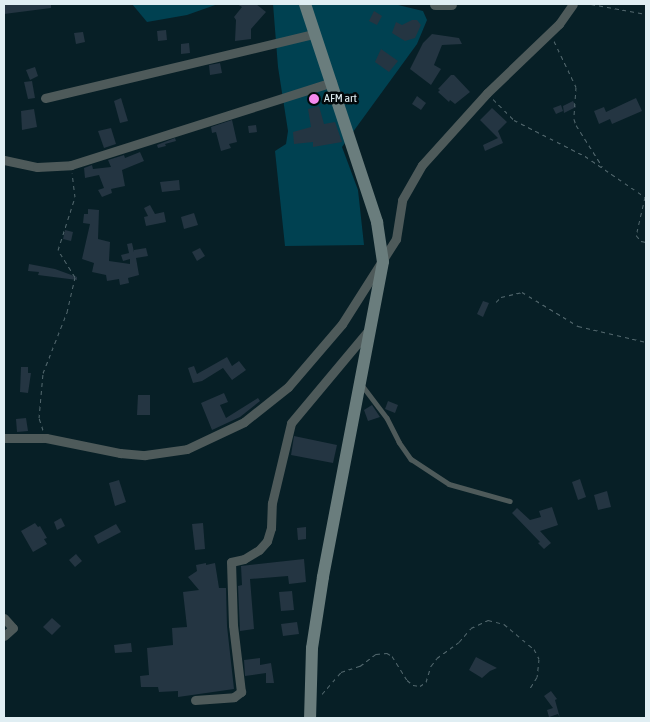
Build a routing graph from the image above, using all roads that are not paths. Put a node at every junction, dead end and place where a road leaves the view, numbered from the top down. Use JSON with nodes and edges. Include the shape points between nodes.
{"nodes":[{"id":1,"x":305,"y":4,"type":"edge"},
{"id":2,"x":435,"y":4,"type":"edge"},
{"id":3,"x":452,"y":4,"type":"edge"},
{"id":4,"x":573,"y":4,"type":"edge"},
{"id":5,"x":316,"y":30,"type":"junction"},
{"id":6,"x":332,"y":82,"type":"junction"},
{"id":7,"x":45,"y":98,"type":"dead end"},
{"id":8,"x":4,"y":160,"type":"edge"},
{"id":9,"x":383,"y":262,"type":"junction"},
{"id":10,"x":370,"y":329,"type":"junction"},
{"id":11,"x":359,"y":382,"type":"junction"},
{"id":12,"x":4,"y":438,"type":"edge"},
{"id":13,"x":510,"y":502,"type":"dead end"},
{"id":14,"x":4,"y":618,"type":"edge"},
{"id":15,"x":4,"y":636,"type":"edge"},
{"id":16,"x":195,"y":700,"type":"dead end"},
{"id":17,"x":310,"y":718,"type":"edge"}],
"edges":[{"from":1,"to":5,"type":"main road"},
{"from":2,"to":3,"type":"street"},
{"from":4,"to":9,"type":"street","via":[[551,33],[487,93],[422,165],[402,200],[396,239]]},
{"from":5,"to":6,"type":"main road"},
{"from":5,"to":7,"type":"street","via":[[310,35]]},
{"from":6,"to":8,"type":"street","via":[[71,165],[37,167]]},
{"from":6,"to":9,"type":"main road","via":[[377,222]]},
{"from":9,"to":10,"type":"main road"},
{"from":9,"to":12,"type":"street","via":[[342,324],[288,387],[244,422],[187,449],[120,453],[46,438]]},
{"from":10,"to":11,"type":"main road"},
{"from":10,"to":16,"type":"street","via":[[291,423],[272,503],[272,528],[267,541],[244,559],[231,562],[233,624],[241,692],[234,697]]},
{"from":11,"to":13,"type":"lane","via":[[387,418],[410,459],[449,484]]},
{"from":11,"to":17,"type":"main road","via":[[312,648]]},
{"from":14,"to":15,"type":"street","via":[[13,628]]}]}
